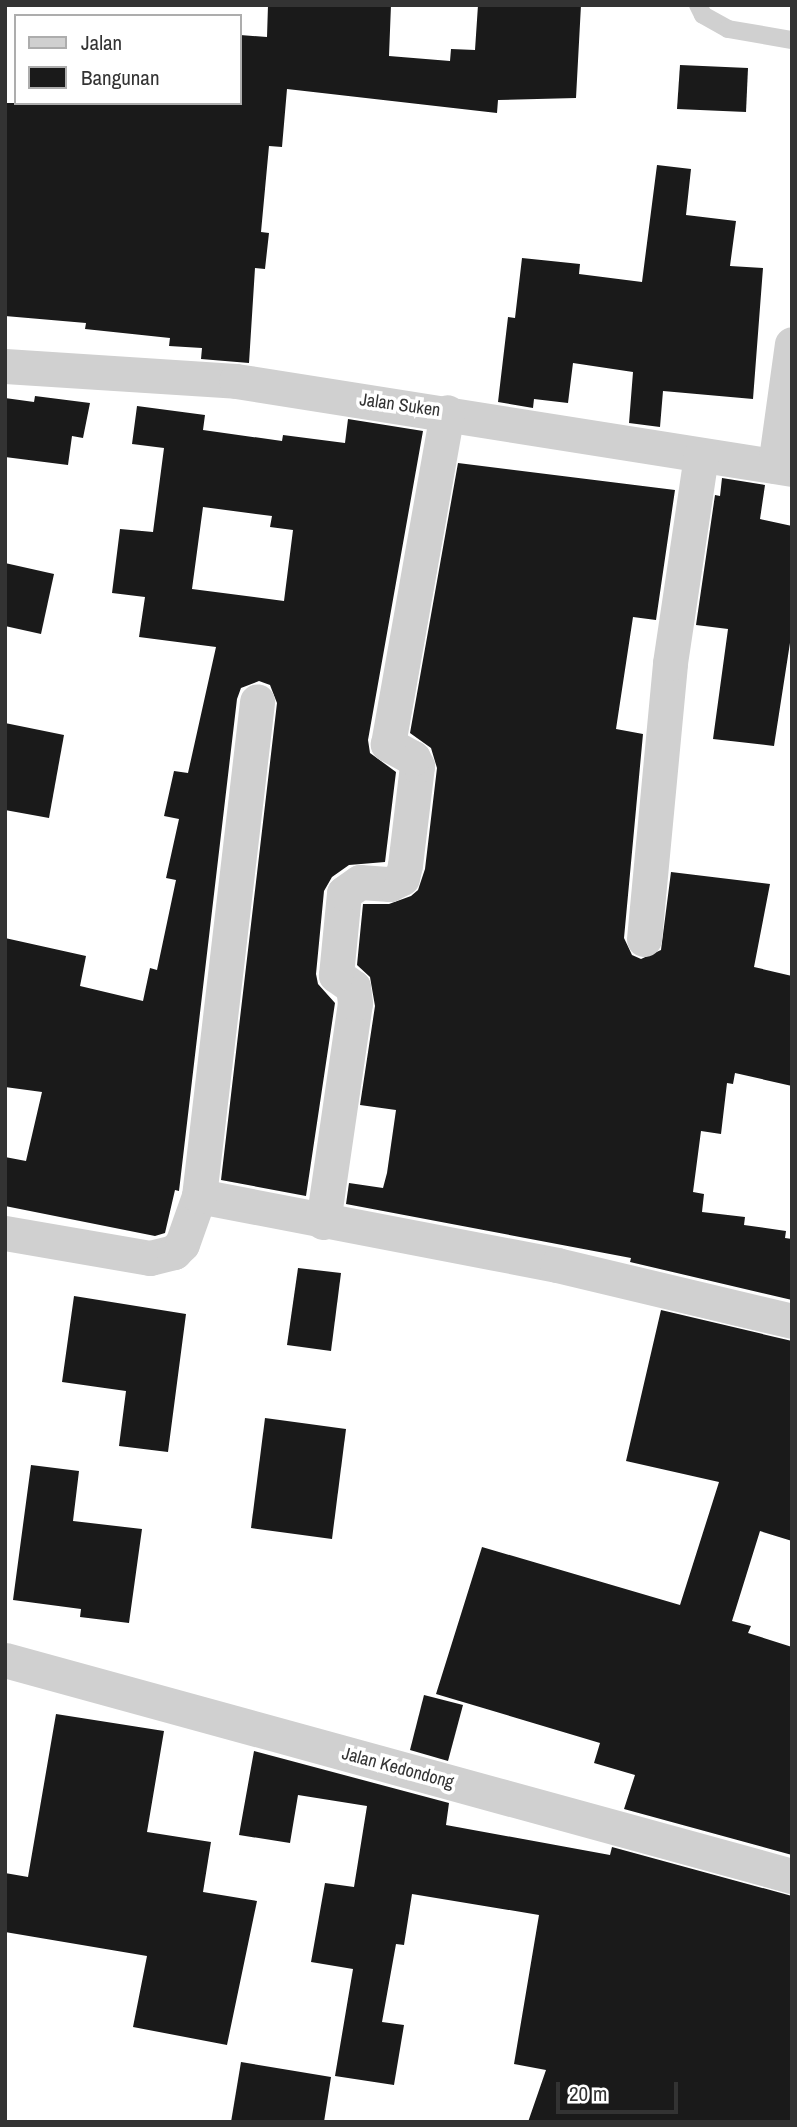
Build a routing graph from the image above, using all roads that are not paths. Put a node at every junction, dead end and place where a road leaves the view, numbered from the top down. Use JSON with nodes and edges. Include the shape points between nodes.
{"nodes":[{"id":1,"x":698,"y":5,"type":"edge"},
{"id":2,"x":792,"y":40,"type":"edge"},
{"id":3,"x":792,"y":344,"type":"edge"},
{"id":4,"x":5,"y":366,"type":"edge"},
{"id":5,"x":447,"y":412,"type":"junction"},
{"id":6,"x":701,"y":456,"type":"junction"},
{"id":7,"x":784,"y":468,"type":"edge"},
{"id":8,"x":257,"y":701,"type":"dead end"},
{"id":9,"x":644,"y":939,"type":"dead end"},
{"id":10,"x":198,"y":1196,"type":"junction"},
{"id":11,"x":323,"y":1222,"type":"junction"},
{"id":12,"x":5,"y":1233,"type":"edge"},
{"id":13,"x":792,"y":1321,"type":"edge"},
{"id":14,"x":5,"y":1660,"type":"edge"},
{"id":15,"x":792,"y":1875,"type":"edge"}],
"edges":[{"from":1,"to":2,"type":"lane","via":[[703,15],[728,29]]},
{"from":3,"to":7,"type":"street"},
{"from":4,"to":5,"type":"street","name":"Jalan Suken","via":[[236,382]]},
{"from":5,"to":6,"type":"street","name":"Jalan Suken"},
{"from":5,"to":11,"type":"street","via":[[388,744],[413,758],[416,766],[405,865],[402,878],[390,884],[360,882],[344,893],[336,975],[353,987],[355,1003]]},
{"from":6,"to":7,"type":"street","name":"Jalan Suken"},
{"from":6,"to":9,"type":"street","via":[[670,663]]},
{"from":8,"to":10,"type":"street"},
{"from":10,"to":11,"type":"street"},
{"from":10,"to":12,"type":"street","via":[[182,1244],[162,1257]]},
{"from":11,"to":13,"type":"street","via":[[557,1265]]},
{"from":14,"to":15,"type":"street","name":"Jalan Kedondong"}]}
